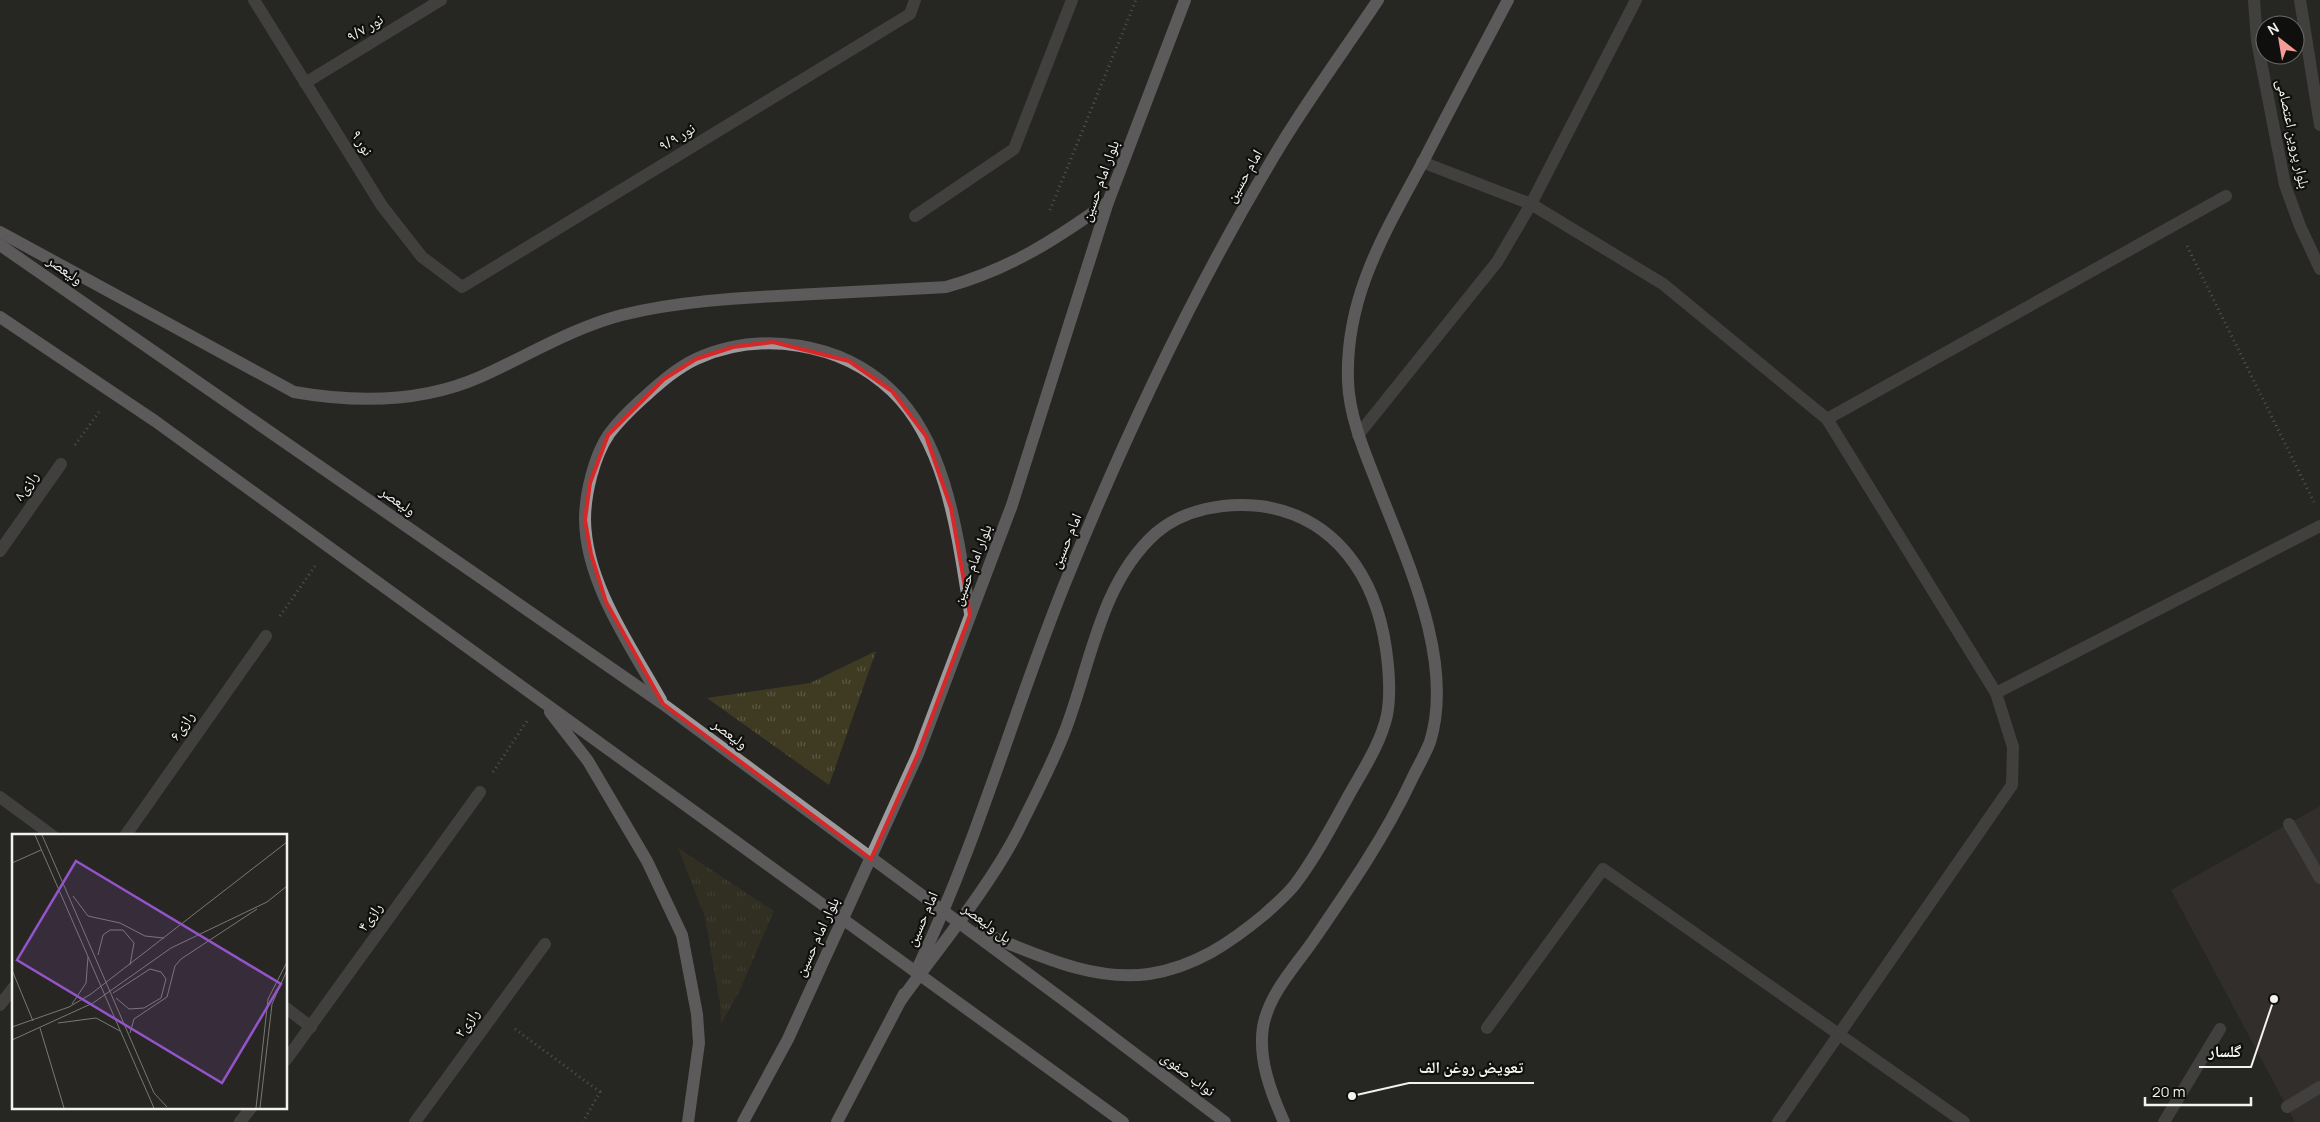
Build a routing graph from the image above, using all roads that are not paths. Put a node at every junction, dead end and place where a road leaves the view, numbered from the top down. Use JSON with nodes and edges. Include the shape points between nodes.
{"nodes":[{"id":1,"x":254,"y":0,"type":"edge"},
{"id":2,"x":441,"y":0,"type":"edge"},
{"id":3,"x":915,"y":0,"type":"edge"},
{"id":4,"x":1072,"y":0,"type":"edge"},
{"id":5,"x":1185,"y":0,"type":"edge"},
{"id":6,"x":1378,"y":0,"type":"edge"},
{"id":7,"x":1508,"y":0,"type":"edge"},
{"id":8,"x":1636,"y":0,"type":"edge"},
{"id":9,"x":2254,"y":0,"type":"edge"},
{"id":10,"x":2300,"y":0,"type":"edge"},
{"id":11,"x":305,"y":83,"type":"junction"},
{"id":12,"x":2320,"y":125,"type":"edge"},
{"id":13,"x":1422,"y":162,"type":"junction"},
{"id":14,"x":2226,"y":196,"type":"dead end"},
{"id":15,"x":1108,"y":202,"type":"junction"},
{"id":16,"x":1531,"y":204,"type":"junction"},
{"id":17,"x":915,"y":216,"type":"dead end"},
{"id":18,"x":0,"y":232,"type":"edge"},
{"id":19,"x":0,"y":245,"type":"edge"},
{"id":20,"x":2320,"y":269,"type":"edge"},
{"id":21,"x":462,"y":287,"type":"joint"},
{"id":22,"x":0,"y":318,"type":"edge"},
{"id":23,"x":1827,"y":419,"type":"junction"},
{"id":24,"x":1358,"y":435,"type":"junction"},
{"id":25,"x":61,"y":464,"type":"road end"},
{"id":26,"x":2320,"y":526,"type":"edge"},
{"id":27,"x":0,"y":551,"type":"edge"},
{"id":28,"x":970,"y":615,"type":"junction"},
{"id":29,"x":266,"y":636,"type":"road end"},
{"id":30,"x":1996,"y":693,"type":"junction"},
{"id":31,"x":540,"y":700,"type":"junction"},
{"id":32,"x":663,"y":704,"type":"junction"},
{"id":33,"x":774,"y":788,"type":"joint"},
{"id":34,"x":480,"y":792,"type":"road end"},
{"id":35,"x":0,"y":796,"type":"edge"},
{"id":36,"x":2288,"y":824,"type":"dead end"},
{"id":37,"x":50,"y":834,"type":"edge"},
{"id":38,"x":126,"y":834,"type":"edge"},
{"id":39,"x":2320,"y":878,"type":"edge"},
{"id":40,"x":965,"y":927,"type":"junction"},
{"id":41,"x":545,"y":944,"type":"dead end"},
{"id":42,"x":12,"y":990,"type":"edge"},
{"id":43,"x":901,"y":1000,"type":"junction"},
{"id":44,"x":0,"y":1005,"type":"edge"},
{"id":45,"x":288,"y":1010,"type":"edge"},
{"id":46,"x":311,"y":1027,"type":"junction"},
{"id":47,"x":1487,"y":1028,"type":"dead end"},
{"id":48,"x":2220,"y":1029,"type":"dead end"},
{"id":49,"x":1838,"y":1035,"type":"junction"},
{"id":50,"x":1132,"y":1051,"type":"joint"},
{"id":51,"x":288,"y":1057,"type":"edge"},
{"id":52,"x":2320,"y":1087,"type":"edge"},
{"id":53,"x":2287,"y":1107,"type":"dead end"},
{"id":54,"x":249,"y":1110,"type":"edge"},
{"id":55,"x":240,"y":1122,"type":"edge"},
{"id":56,"x":415,"y":1122,"type":"edge"},
{"id":57,"x":688,"y":1122,"type":"edge"},
{"id":58,"x":743,"y":1122,"type":"edge"},
{"id":59,"x":837,"y":1122,"type":"edge"},
{"id":60,"x":1123,"y":1122,"type":"edge"},
{"id":61,"x":1225,"y":1122,"type":"edge"},
{"id":62,"x":1284,"y":1122,"type":"edge"},
{"id":63,"x":1778,"y":1122,"type":"edge"},
{"id":64,"x":1964,"y":1122,"type":"edge"},
{"id":65,"x":2164,"y":1122,"type":"edge"}],
"edges":[{"from":1,"to":11,"type":"street","name":"نور ۹"},
{"from":2,"to":11,"type":"street","name":"نور ۹/۷"},
{"from":3,"to":21,"type":"street","name":"نور ۹/۹","via":[[910,14]]},
{"from":4,"to":17,"type":"street","via":[[1014,149]]},
{"from":5,"to":15,"type":"main road","name":"بلوار امام حسین"},
{"from":6,"to":43,"type":"main road","name":"امام حسین","via":[[1283,142],[1220,252],[1168,353],[1064,586],[948,903]]},
{"from":7,"to":13,"type":"main road"},
{"from":8,"to":16,"type":"street"},
{"from":9,"to":20,"type":"street","name":"بلوار پروین اعتصامی","via":[[2257,41],[2285,185]]},
{"from":10,"to":12,"type":"street","name":"بلوار پروین اعتصامی"},
{"from":11,"to":21,"type":"street","name":"نور ۹","via":[[382,206],[422,257]]},
{"from":13,"to":16,"type":"street"},
{"from":13,"to":24,"type":"main road","via":[[1378,244],[1361,288],[1351,332],[1348,385]]},
{"from":14,"to":23,"type":"street"},
{"from":15,"to":18,"type":"main road","via":[[1032,253],[946,287],[673,304],[620,316],[561,337],[479,377],[445,389],[374,400],[338,399],[294,392]]},
{"from":15,"to":28,"type":"main road","name":"بلوار امام حسین","via":[[1012,505]]},
{"from":16,"to":23,"type":"street","via":[[1663,284]]},
{"from":16,"to":24,"type":"street","via":[[1497,262]]},
{"from":19,"to":32,"type":"main road","name":"ولیعصر"},
{"from":22,"to":31,"type":"main road","via":[[113,393]]},
{"from":23,"to":30,"type":"street"},
{"from":24,"to":62,"type":"main road","via":[[1416,588],[1431,641],[1437,676],[1434,714],[1430,742],[1394,817],[1271,1000],[1263,1027],[1262,1052],[1274,1100]]},
{"from":25,"to":27,"type":"street","name":"رازی۸"},
{"from":26,"to":30,"type":"street"},
{"from":28,"to":32,"type":"main road","via":[[951,508],[935,459],[926,436],[892,391],[849,361],[810,348],[773,342],[734,347],[696,359],[664,379],[631,409],[608,435],[590,483],[585,520],[591,554],[606,602]]},
{"from":28,"to":58,"type":"main road","name":"بلوار امام حسین","via":[[918,754],[888,822],[788,1039]]},
{"from":29,"to":38,"type":"street","name":"رازی۶"},
{"from":30,"to":49,"type":"street","via":[[2013,748],[2012,785]]},
{"from":31,"to":57,"type":"main road","via":[[588,761],[647,861],[682,934],[696,1006],[699,1044]]},
{"from":31,"to":60,"type":"main road"},
{"from":32,"to":33,"type":"main road","name":"ولیعصر"},
{"from":33,"to":40,"type":"main road","name":"پل ولیعصر"},
{"from":34,"to":46,"type":"street","name":"رازی۴"},
{"from":35,"to":37,"type":"street"},
{"from":36,"to":39,"type":"street"},
{"from":40,"to":43,"type":"main road","via":[[1096,973],[1146,974],[1181,968],[1214,952],[1249,927],[1294,886],[1320,848],[1374,751],[1387,714],[1389,672],[1384,632],[1358,566],[1335,539],[1288,511],[1224,505],[1186,515],[1158,532],[1138,553],[1118,581],[1102,617],[1065,733],[1017,833],[1000,863]]},
{"from":40,"to":50,"type":"main road","name":"پل ولیعصر"},
{"from":41,"to":56,"type":"street","name":"رازی۲"},
{"from":42,"to":44,"type":"street"},
{"from":43,"to":59,"type":"main road","name":"امام حسین"},
{"from":45,"to":46,"type":"street"},
{"from":46,"to":51,"type":"street","name":"رازی۴"},
{"from":47,"to":49,"type":"street","via":[[1603,869]]},
{"from":48,"to":65,"type":"street"},
{"from":49,"to":63,"type":"street"},
{"from":49,"to":64,"type":"street"},
{"from":50,"to":61,"type":"main road","name":"نواب صفوی"},
{"from":52,"to":53,"type":"street"},
{"from":54,"to":55,"type":"street"}]}
